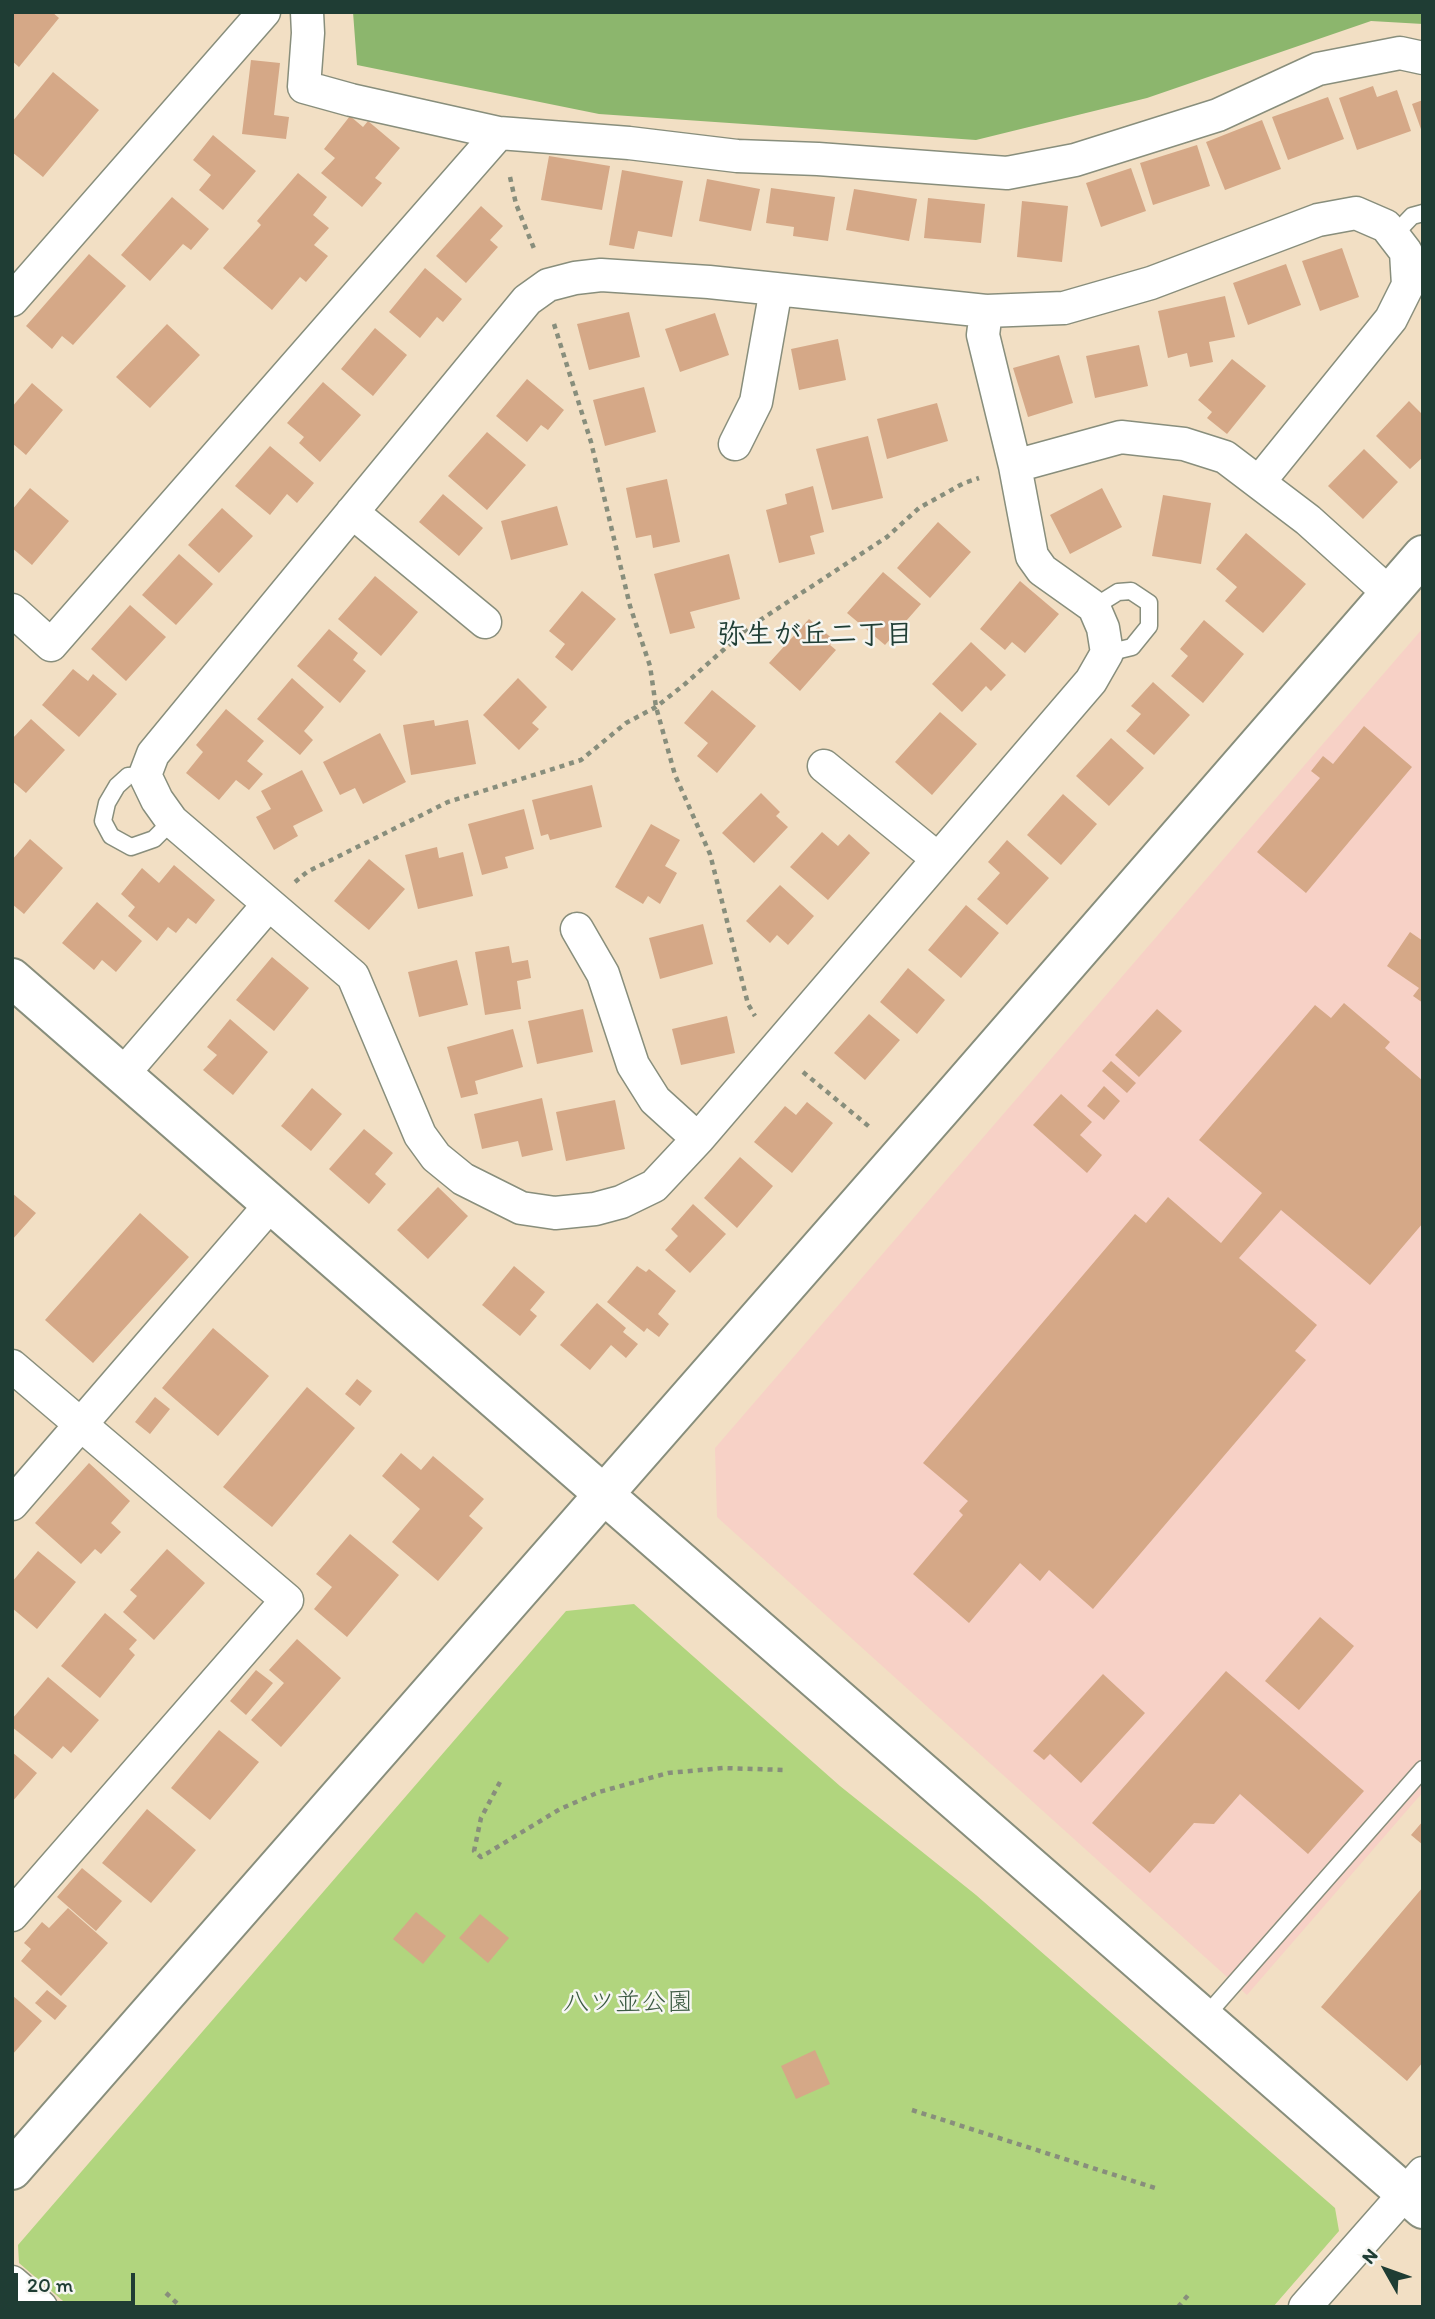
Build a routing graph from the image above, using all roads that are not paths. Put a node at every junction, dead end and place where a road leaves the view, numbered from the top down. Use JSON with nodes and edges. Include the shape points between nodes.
{"nodes":[{"id":1,"x":264,"y":12,"type":"edge"},
{"id":2,"x":307,"y":12,"type":"edge"},
{"id":3,"x":1423,"y":58,"type":"edge"},
{"id":4,"x":499,"y":133,"type":"junction"},
{"id":5,"x":1423,"y":213,"type":"edge"},
{"id":6,"x":1393,"y":236,"type":"junction"},
{"id":7,"x":1415,"y":288,"type":"edge"},
{"id":8,"x":776,"y":289,"type":"junction"},
{"id":9,"x":12,"y":300,"type":"edge"},
{"id":10,"x":986,"y":311,"type":"junction"},
{"id":11,"x":736,"y":444,"type":"dead end"},
{"id":12,"x":1015,"y":466,"type":"junction"},
{"id":13,"x":1259,"y":482,"type":"junction"},
{"id":14,"x":352,"y":512,"type":"junction"},
{"id":15,"x":1423,"y":555,"type":"edge"},
{"id":16,"x":1389,"y":593,"type":"junction"},
{"id":17,"x":1094,"y":607,"type":"junction"},
{"id":18,"x":12,"y":610,"type":"edge"},
{"id":19,"x":485,"y":622,"type":"dead end"},
{"id":20,"x":1107,"y":653,"type":"junction"},
{"id":21,"x":824,"y":766,"type":"dead end"},
{"id":22,"x":145,"y":775,"type":"junction"},
{"id":23,"x":172,"y":821,"type":"junction"},
{"id":24,"x":938,"y":859,"type":"junction"},
{"id":25,"x":268,"y":905,"type":"junction"},
{"id":26,"x":577,"y":929,"type":"dead end"},
{"id":27,"x":12,"y":978,"type":"edge"},
{"id":28,"x":123,"y":1074,"type":"junction"},
{"id":29,"x":698,"y":1139,"type":"junction"},
{"id":30,"x":272,"y":1203,"type":"junction"},
{"id":31,"x":12,"y":1366,"type":"edge"},
{"id":32,"x":80,"y":1426,"type":"junction"},
{"id":33,"x":603,"y":1494,"type":"junction"},
{"id":34,"x":12,"y":1504,"type":"edge"},
{"id":35,"x":1423,"y":1769,"type":"edge"},
{"id":36,"x":12,"y":1915,"type":"edge"},
{"id":37,"x":1204,"y":2018,"type":"junction"},
{"id":38,"x":12,"y":2170,"type":"edge"},
{"id":39,"x":1417,"y":2192,"type":"edge"},
{"id":40,"x":12,"y":2282,"type":"edge"},
{"id":41,"x":40,"y":2307,"type":"edge"},
{"id":42,"x":1306,"y":2307,"type":"edge"}],
"edges":[{"from":1,"to":9,"type":"street"},
{"from":2,"to":4,"type":"street","via":[[304,87]]},
{"from":3,"to":4,"type":"street","via":[[1400,53],[1318,69],[1218,115],[1075,160],[1007,173],[737,156]]},
{"from":4,"to":18,"type":"street","via":[[51,645]]},
{"from":5,"to":6,"type":"lane","via":[[1412,216]]},
{"from":6,"to":7,"type":"street","via":[[1406,252]]},
{"from":6,"to":10,"type":"street","via":[[1386,226],[1356,213],[1318,220],[1151,283],[1064,308]]},
{"from":7,"to":13,"type":"street"},
{"from":8,"to":10,"type":"street"},
{"from":8,"to":11,"type":"street","via":[[756,402]]},
{"from":8,"to":14,"type":"street","via":[[601,275],[548,285],[527,300]]},
{"from":10,"to":12,"type":"street","via":[[983,335]]},
{"from":12,"to":13,"type":"street","via":[[1121,437],[1184,444],[1225,457]]},
{"from":12,"to":17,"type":"street","via":[[1032,556],[1042,570]]},
{"from":13,"to":16,"type":"street"},
{"from":14,"to":19,"type":"street"},
{"from":14,"to":22,"type":"street","via":[[153,754]]},
{"from":15,"to":16,"type":"street"},
{"from":16,"to":33,"type":"street"},
{"from":17,"to":20,"type":"street"},
{"from":17,"to":20,"type":"lane","via":[[1118,592],[1131,591],[1149,603],[1149,626],[1132,646]]},
{"from":20,"to":24,"type":"street","via":[[1091,681]]},
{"from":21,"to":24,"type":"street"},
{"from":22,"to":23,"type":"street"},
{"from":22,"to":23,"type":"lane","via":[[128,776],[112,794],[103,821],[111,836],[131,847],[154,839]]},
{"from":23,"to":25,"type":"street"},
{"from":24,"to":29,"type":"street"},
{"from":25,"to":28,"type":"street"},
{"from":25,"to":29,"type":"street","via":[[353,976],[419,1135],[436,1157],[463,1179],[521,1208],[555,1213],[595,1209],[654,1186]]},
{"from":26,"to":29,"type":"street","via":[[603,974],[633,1065],[655,1100]]},
{"from":27,"to":28,"type":"street"},
{"from":28,"to":30,"type":"street"},
{"from":30,"to":32,"type":"street"},
{"from":30,"to":33,"type":"street"},
{"from":31,"to":32,"type":"street"},
{"from":32,"to":34,"type":"street"},
{"from":32,"to":36,"type":"street","via":[[287,1600]]},
{"from":33,"to":37,"type":"street"},
{"from":33,"to":38,"type":"street"},
{"from":35,"to":37,"type":"lane"},
{"from":37,"to":39,"type":"street"},
{"from":39,"to":42,"type":"street"},
{"from":40,"to":41,"type":"street"}]}
